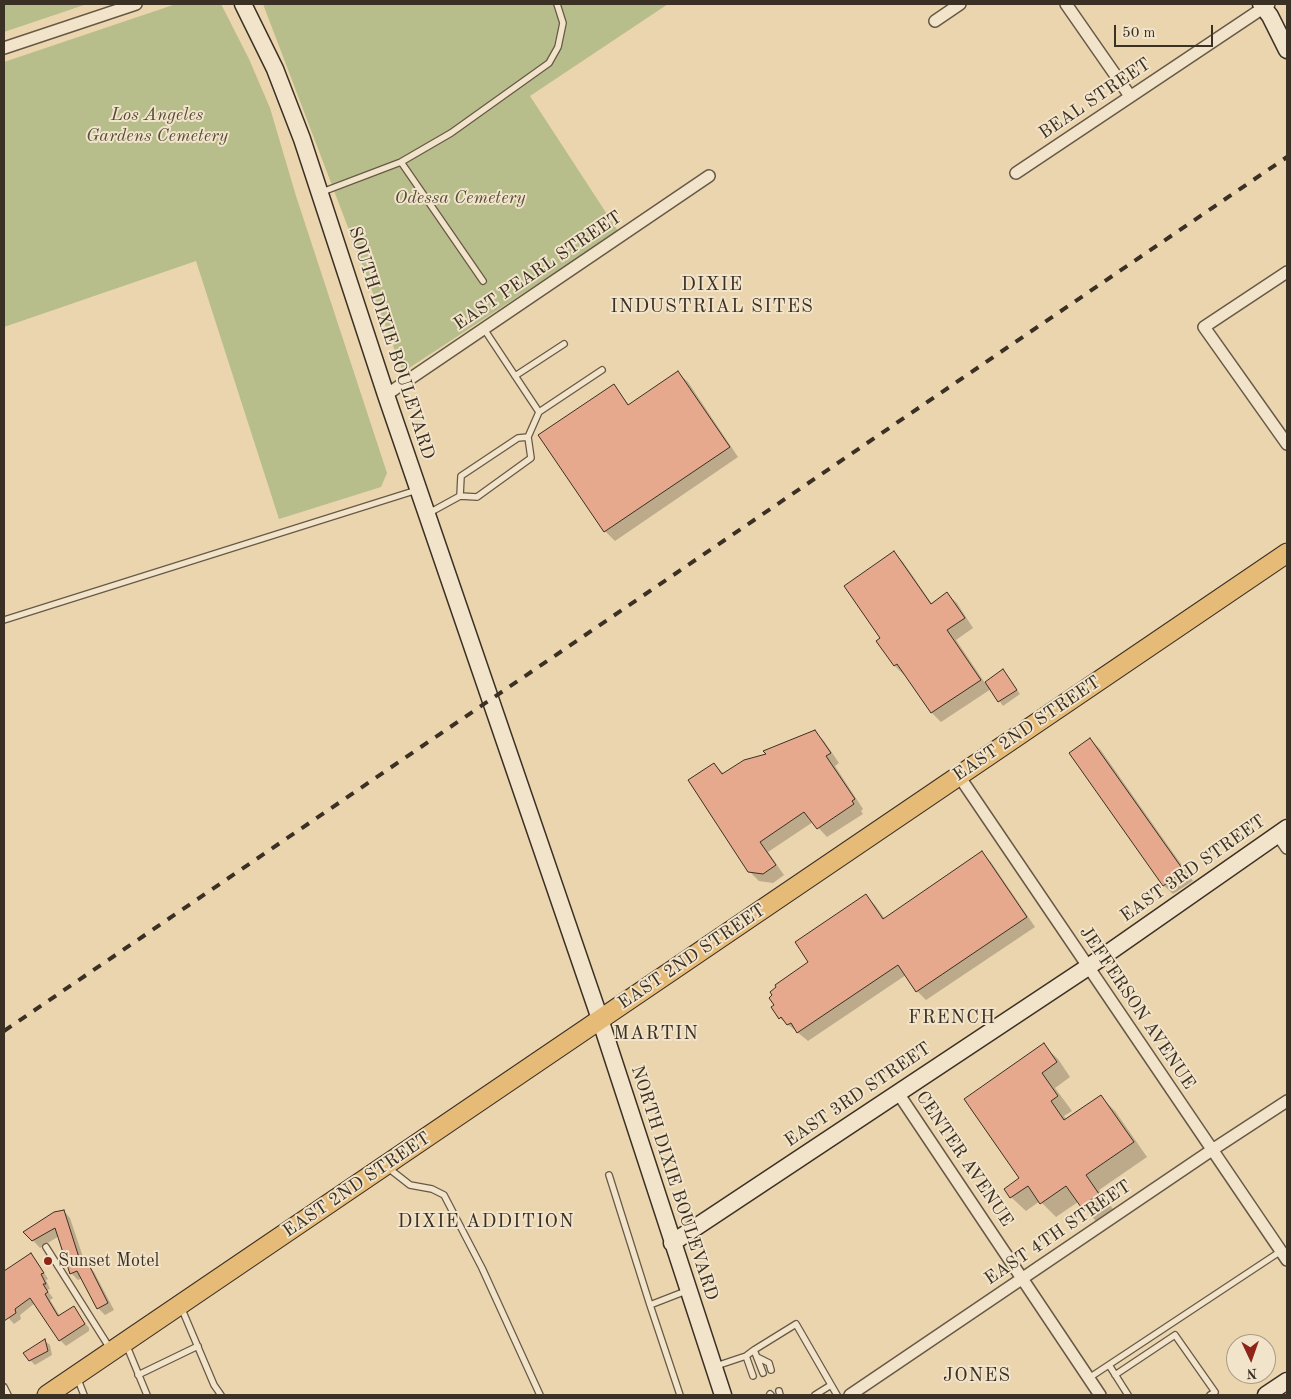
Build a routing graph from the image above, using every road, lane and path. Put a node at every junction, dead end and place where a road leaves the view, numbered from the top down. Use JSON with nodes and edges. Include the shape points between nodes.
{"nodes":[{"id":1,"x":136,"y":4,"type":"edge"},
{"id":2,"x":243,"y":4,"type":"edge"},
{"id":3,"x":557,"y":4,"type":"edge"},
{"id":4,"x":960,"y":4,"type":"edge"},
{"id":5,"x":1066,"y":4,"type":"edge"},
{"id":6,"x":1264,"y":5,"type":"edge"},
{"id":7,"x":934,"y":21,"type":"dead end"},
{"id":8,"x":4,"y":48,"type":"edge"},
{"id":9,"x":1287,"y":50,"type":"edge"},
{"id":10,"x":1130,"y":96,"type":"junction"},
{"id":11,"x":401,"y":162,"type":"junction"},
{"id":12,"x":1016,"y":173,"type":"dead end"},
{"id":13,"x":709,"y":176,"type":"dead end"},
{"id":14,"x":320,"y":193,"type":"junction"},
{"id":15,"x":1287,"y":272,"type":"edge"},
{"id":16,"x":483,"y":281,"type":"dead end"},
{"id":17,"x":484,"y":329,"type":"junction"},
{"id":18,"x":564,"y":344,"type":"dead end"},
{"id":19,"x":602,"y":370,"type":"dead end"},
{"id":20,"x":515,"y":376,"type":"junction"},
{"id":21,"x":386,"y":395,"type":"junction"},
{"id":22,"x":538,"y":412,"type":"junction"},
{"id":23,"x":528,"y":437,"type":"junction"},
{"id":24,"x":1287,"y":444,"type":"edge"},
{"id":25,"x":418,"y":489,"type":"junction"},
{"id":26,"x":460,"y":496,"type":"junction"},
{"id":27,"x":427,"y":514,"type":"junction"},
{"id":28,"x":1287,"y":553,"type":"edge"},
{"id":29,"x":4,"y":620,"type":"edge"},
{"id":30,"x":491,"y":700,"type":"joint"},
{"id":31,"x":959,"y":776,"type":"junction"},
{"id":32,"x":1284,"y":837,"type":"edge"},
{"id":33,"x":1088,"y":966,"type":"junction"},
{"id":34,"x":600,"y":1019,"type":"junction"},
{"id":35,"x":898,"y":1093,"type":"junction"},
{"id":36,"x":1287,"y":1101,"type":"edge"},
{"id":37,"x":1212,"y":1150,"type":"junction"},
{"id":38,"x":385,"y":1166,"type":"junction"},
{"id":39,"x":609,"y":1176,"type":"dead end"},
{"id":40,"x":672,"y":1243,"type":"junction"},
{"id":41,"x":46,"y":1248,"type":"dead end"},
{"id":42,"x":1284,"y":1256,"type":"edge"},
{"id":43,"x":1022,"y":1279,"type":"junction"},
{"id":44,"x":688,"y":1291,"type":"junction"},
{"id":45,"x":180,"y":1305,"type":"junction"},
{"id":46,"x":650,"y":1305,"type":"junction"},
{"id":47,"x":1168,"y":1326,"type":"junction"},
{"id":48,"x":1175,"y":1335,"type":"junction"},
{"id":49,"x":198,"y":1346,"type":"junction"},
{"id":50,"x":119,"y":1347,"type":"junction"},
{"id":51,"x":754,"y":1350,"type":"junction"},
{"id":52,"x":746,"y":1356,"type":"junction"},
{"id":53,"x":757,"y":1357,"type":"junction"},
{"id":54,"x":1109,"y":1366,"type":"junction"},
{"id":55,"x":713,"y":1367,"type":"junction"},
{"id":56,"x":771,"y":1370,"type":"dead end"},
{"id":57,"x":763,"y":1373,"type":"dead end"},
{"id":58,"x":138,"y":1374,"type":"junction"},
{"id":59,"x":76,"y":1375,"type":"junction"},
{"id":60,"x":1115,"y":1375,"type":"junction"},
{"id":61,"x":753,"y":1376,"type":"dead end"},
{"id":62,"x":1089,"y":1378,"type":"junction"},
{"id":63,"x":1287,"y":1381,"type":"edge"},
{"id":64,"x":831,"y":1385,"type":"junction"},
{"id":65,"x":4,"y":1387,"type":"edge"},
{"id":66,"x":8,"y":1395,"type":"edge"},
{"id":67,"x":47,"y":1395,"type":"edge"},
{"id":68,"x":84,"y":1395,"type":"edge"},
{"id":69,"x":147,"y":1395,"type":"edge"},
{"id":70,"x":221,"y":1395,"type":"edge"},
{"id":71,"x":540,"y":1395,"type":"edge"},
{"id":72,"x":680,"y":1395,"type":"edge"},
{"id":73,"x":723,"y":1395,"type":"edge"},
{"id":74,"x":815,"y":1395,"type":"edge"},
{"id":75,"x":837,"y":1395,"type":"edge"},
{"id":76,"x":850,"y":1395,"type":"edge"},
{"id":77,"x":1100,"y":1395,"type":"edge"},
{"id":78,"x":1128,"y":1395,"type":"edge"},
{"id":79,"x":1210,"y":1395,"type":"edge"},
{"id":80,"x":1266,"y":1395,"type":"edge"}],
"edges":[{"from":1,"to":8,"type":"street"},
{"from":2,"to":14,"type":"main road","name":"SOUTH DIXIE BOULEVARD","via":[[287,98]]},
{"from":3,"to":11,"type":"lane","via":[[563,23],[558,48],[549,63],[451,133]]},
{"from":4,"to":7,"type":"street"},
{"from":5,"to":10,"type":"street"},
{"from":6,"to":9,"type":"main road"},
{"from":6,"to":10,"type":"street","name":"BEAL STREET"},
{"from":10,"to":12,"type":"street","name":"BEAL STREET"},
{"from":11,"to":14,"type":"lane"},
{"from":11,"to":16,"type":"lane"},
{"from":13,"to":17,"type":"street","name":"EAST PEARL STREET"},
{"from":14,"to":21,"type":"main road","name":"SOUTH DIXIE BOULEVARD"},
{"from":15,"to":24,"type":"street","via":[[1204,327]]},
{"from":17,"to":20,"type":"lane"},
{"from":17,"to":21,"type":"street","name":"EAST PEARL STREET"},
{"from":18,"to":20,"type":"lane"},
{"from":19,"to":22,"type":"lane"},
{"from":20,"to":22,"type":"lane"},
{"from":21,"to":25,"type":"main road","name":"SOUTH DIXIE BOULEVARD"},
{"from":22,"to":23,"type":"lane"},
{"from":23,"to":26,"type":"lane","via":[[518,438],[461,476]]},
{"from":23,"to":26,"type":"lane","via":[[531,458],[477,497]]},
{"from":25,"to":27,"type":"main road","name":"SOUTH DIXIE BOULEVARD"},
{"from":25,"to":29,"type":"lane"},
{"from":26,"to":27,"type":"lane"},
{"from":27,"to":30,"type":"main road","name":"SOUTH DIXIE BOULEVARD"},
{"from":28,"to":31,"type":"main road","name":"EAST 2ND STREET"},
{"from":30,"to":34,"type":"main road","name":"NORTH DIXIE BOULEVARD"},
{"from":31,"to":33,"type":"street","name":"JEFFERSON AVENUE"},
{"from":31,"to":34,"type":"main road","name":"EAST 2ND STREET"},
{"from":32,"to":33,"type":"main road","name":"EAST 3RD STREET"},
{"from":33,"to":35,"type":"main road","name":"EAST 3RD STREET"},
{"from":33,"to":37,"type":"street","name":"JEFFERSON AVENUE"},
{"from":34,"to":38,"type":"main road","name":"EAST 2ND STREET"},
{"from":34,"to":40,"type":"main road","name":"NORTH DIXIE BOULEVARD"},
{"from":35,"to":40,"type":"main road","name":"EAST 3RD STREET"},
{"from":35,"to":43,"type":"street","name":"CENTER AVENUE"},
{"from":36,"to":37,"type":"street","name":"EAST 4TH STREET"},
{"from":37,"to":42,"type":"street","name":"JEFFERSON AVENUE"},
{"from":37,"to":43,"type":"street","name":"EAST 4TH STREET"},
{"from":38,"to":45,"type":"main road","name":"EAST 2ND STREET"},
{"from":38,"to":71,"type":"lane","via":[[410,1186],[432,1189],[444,1195],[482,1268]]},
{"from":39,"to":46,"type":"lane"},
{"from":40,"to":44,"type":"main road","name":"NORTH DIXIE BOULEVARD"},
{"from":41,"to":50,"type":"lane"},
{"from":42,"to":47,"type":"lane"},
{"from":43,"to":62,"type":"street","name":"CENTER AVENUE"},
{"from":43,"to":76,"type":"street","name":"EAST 4TH STREET"},
{"from":44,"to":46,"type":"lane"},
{"from":44,"to":55,"type":"main road","name":"NORTH DIXIE BOULEVARD"},
{"from":45,"to":49,"type":"lane"},
{"from":45,"to":50,"type":"main road","name":"EAST 2ND STREET"},
{"from":46,"to":72,"type":"lane"},
{"from":47,"to":48,"type":"lane"},
{"from":47,"to":54,"type":"lane"},
{"from":48,"to":60,"type":"lane"},
{"from":48,"to":79,"type":"lane","via":[[1215,1392]]},
{"from":49,"to":58,"type":"lane"},
{"from":49,"to":70,"type":"lane"},
{"from":50,"to":58,"type":"lane"},
{"from":50,"to":59,"type":"main road","name":"EAST 2ND STREET"},
{"from":51,"to":52,"type":"lane"},
{"from":51,"to":53,"type":"lane"},
{"from":51,"to":64,"type":"lane","via":[[796,1324]]},
{"from":52,"to":55,"type":"lane"},
{"from":52,"to":61,"type":"lane"},
{"from":53,"to":56,"type":"lane","via":[[769,1364]]},
{"from":53,"to":57,"type":"lane"},
{"from":54,"to":60,"type":"lane"},
{"from":54,"to":62,"type":"lane"},
{"from":55,"to":73,"type":"main road","name":"NORTH DIXIE BOULEVARD"},
{"from":58,"to":69,"type":"lane"},
{"from":59,"to":67,"type":"main road","name":"EAST 2ND STREET"},
{"from":59,"to":68,"type":"lane"},
{"from":60,"to":78,"type":"lane"},
{"from":62,"to":77,"type":"street","name":"CENTER AVENUE"},
{"from":63,"to":80,"type":"main road"},
{"from":64,"to":74,"type":"lane"},
{"from":64,"to":75,"type":"lane"},
{"from":65,"to":66,"type":"lane"}]}
